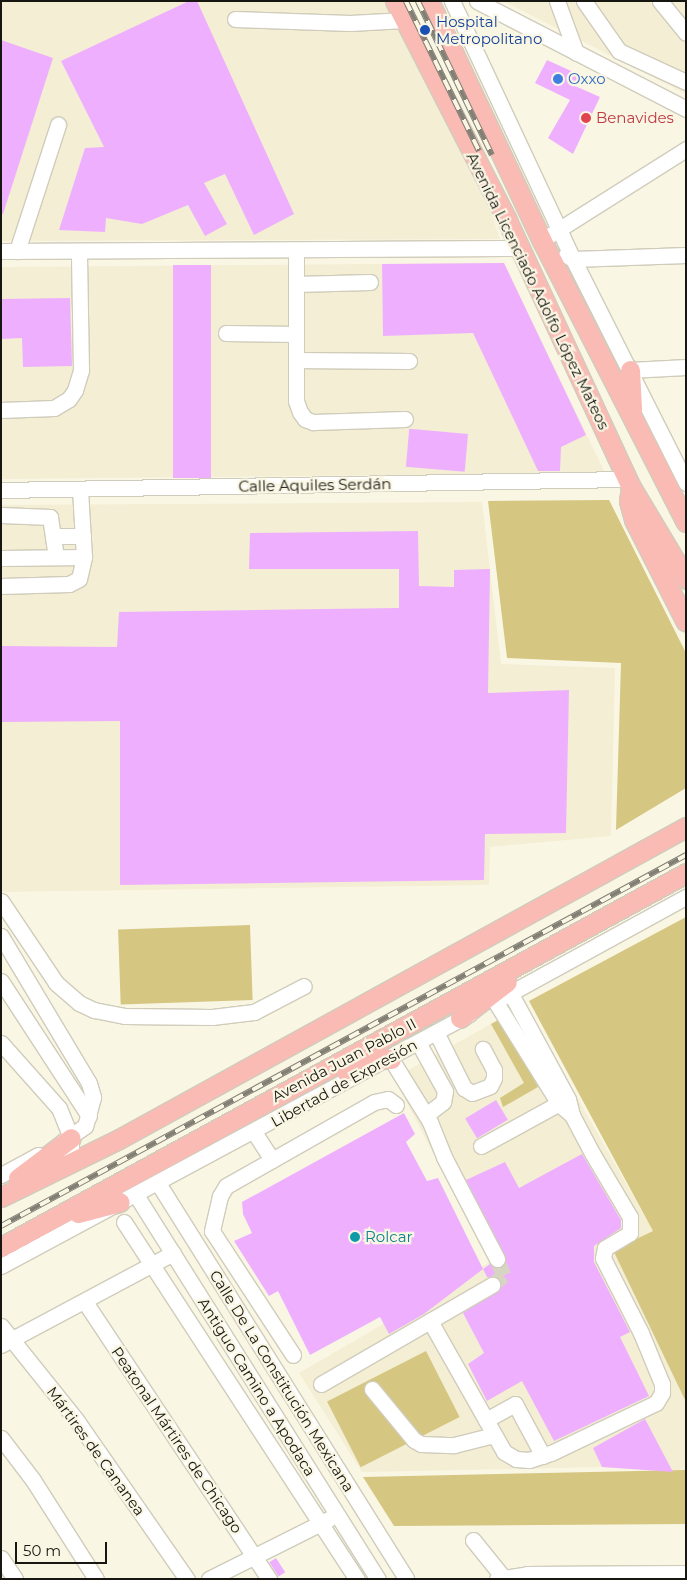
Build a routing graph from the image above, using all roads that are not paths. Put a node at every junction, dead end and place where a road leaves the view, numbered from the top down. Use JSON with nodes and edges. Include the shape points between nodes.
{"nodes":[{"id":1,"x":395,"y":1,"type":"edge"},
{"id":2,"x":429,"y":1,"type":"edge"},
{"id":3,"x":452,"y":1,"type":"edge"},
{"id":4,"x":477,"y":1,"type":"edge"},
{"id":5,"x":556,"y":1,"type":"edge"},
{"id":6,"x":584,"y":1,"type":"edge"},
{"id":7,"x":660,"y":1,"type":"edge"},
{"id":8,"x":235,"y":19,"type":"dead end"},
{"id":9,"x":405,"y":20,"type":"junction"},
{"id":10,"x":686,"y":33,"type":"edge"},
{"id":11,"x":576,"y":53,"type":"junction"},
{"id":12,"x":684,"y":81,"type":"edge"},
{"id":13,"x":686,"y":109,"type":"edge"},
{"id":14,"x":58,"y":125,"type":"dead end"},
{"id":15,"x":686,"y":149,"type":"edge"},
{"id":16,"x":559,"y":230,"type":"junction"},
{"id":17,"x":542,"y":239,"type":"junction"},
{"id":18,"x":520,"y":248,"type":"junction"},
{"id":19,"x":296,"y":250,"type":"junction"},
{"id":20,"x":17,"y":251,"type":"junction"},
{"id":21,"x":79,"y":251,"type":"junction"},
{"id":22,"x":1,"y":252,"type":"edge"},
{"id":23,"x":686,"y":255,"type":"edge"},
{"id":24,"x":573,"y":259,"type":"junction"},
{"id":25,"x":370,"y":282,"type":"dead end"},
{"id":26,"x":296,"y":284,"type":"junction"},
{"id":27,"x":226,"y":333,"type":"dead end"},
{"id":28,"x":296,"y":334,"type":"junction"},
{"id":29,"x":296,"y":360,"type":"junction"},
{"id":30,"x":409,"y":361,"type":"dead end"},
{"id":31,"x":686,"y":367,"type":"edge"},
{"id":32,"x":630,"y":370,"type":"junction"},
{"id":33,"x":1,"y":410,"type":"edge"},
{"id":34,"x":632,"y":415,"type":"junction"},
{"id":35,"x":405,"y":420,"type":"dead end"},
{"id":36,"x":684,"y":478,"type":"edge"},
{"id":37,"x":630,"y":483,"type":"junction"},
{"id":38,"x":80,"y":489,"type":"junction"},
{"id":39,"x":1,"y":490,"type":"edge"},
{"id":40,"x":1,"y":515,"type":"edge"},
{"id":41,"x":686,"y":522,"type":"edge"},
{"id":42,"x":55,"y":536,"type":"junction"},
{"id":43,"x":84,"y":536,"type":"junction"},
{"id":44,"x":56,"y":557,"type":"junction"},
{"id":45,"x":84,"y":557,"type":"junction"},
{"id":46,"x":1,"y":558,"type":"edge"},
{"id":47,"x":686,"y":579,"type":"edge"},
{"id":48,"x":1,"y":586,"type":"edge"},
{"id":49,"x":686,"y":622,"type":"edge"},
{"id":50,"x":686,"y":827,"type":"edge"},
{"id":51,"x":686,"y":873,"type":"edge"},
{"id":52,"x":686,"y":896,"type":"edge"},
{"id":53,"x":1,"y":901,"type":"edge"},
{"id":54,"x":1,"y":936,"type":"edge"},
{"id":55,"x":548,"y":950,"type":"junction"},
{"id":56,"x":1,"y":980,"type":"edge"},
{"id":57,"x":304,"y":986,"type":"dead end"},
{"id":58,"x":510,"y":992,"type":"junction"},
{"id":59,"x":495,"y":1001,"type":"junction"},
{"id":60,"x":460,"y":1018,"type":"junction"},
{"id":61,"x":436,"y":1032,"type":"junction"},
{"id":62,"x":418,"y":1042,"type":"junction"},
{"id":63,"x":1,"y":1043,"type":"edge"},
{"id":64,"x":483,"y":1049,"type":"dead end"},
{"id":65,"x":391,"y":1058,"type":"junction"},
{"id":66,"x":268,"y":1100,"type":"junction"},
{"id":67,"x":564,"y":1102,"type":"junction"},
{"id":68,"x":396,"y":1105,"type":"dead end"},
{"id":69,"x":426,"y":1115,"type":"junction"},
{"id":70,"x":89,"y":1116,"type":"junction"},
{"id":71,"x":254,"y":1132,"type":"junction"},
{"id":72,"x":71,"y":1138,"type":"junction"},
{"id":73,"x":481,"y":1146,"type":"dead end"},
{"id":74,"x":272,"y":1160,"type":"junction"},
{"id":75,"x":71,"y":1162,"type":"junction"},
{"id":76,"x":1,"y":1174,"type":"edge"},
{"id":77,"x":158,"y":1183,"type":"junction"},
{"id":78,"x":1,"y":1191,"type":"edge"},
{"id":79,"x":1,"y":1197,"type":"edge"},
{"id":80,"x":128,"y":1198,"type":"junction"},
{"id":81,"x":50,"y":1220,"type":"junction"},
{"id":82,"x":124,"y":1222,"type":"dead end"},
{"id":83,"x":1,"y":1247,"type":"edge"},
{"id":84,"x":173,"y":1253,"type":"junction"},
{"id":85,"x":497,"y":1259,"type":"tunnel mouth"},
{"id":86,"x":152,"y":1265,"type":"junction"},
{"id":87,"x":1,"y":1266,"type":"edge"},
{"id":88,"x":492,"y":1285,"type":"tunnel mouth"},
{"id":89,"x":85,"y":1302,"type":"junction"},
{"id":90,"x":430,"y":1321,"type":"junction"},
{"id":91,"x":1,"y":1326,"type":"edge"},
{"id":92,"x":7,"y":1342,"type":"edge"},
{"id":93,"x":293,"y":1355,"type":"dead end"},
{"id":94,"x":321,"y":1384,"type":"dead end"},
{"id":95,"x":372,"y":1389,"type":"dead end"},
{"id":96,"x":486,"y":1420,"type":"junction"},
{"id":97,"x":494,"y":1435,"type":"junction"},
{"id":98,"x":1,"y":1438,"type":"edge"},
{"id":99,"x":543,"y":1456,"type":"junction"},
{"id":100,"x":337,"y":1515,"type":"junction"},
{"id":101,"x":321,"y":1522,"type":"junction"},
{"id":102,"x":473,"y":1540,"type":"dead end"},
{"id":103,"x":255,"y":1557,"type":"junction"},
{"id":104,"x":1,"y":1558,"type":"edge"},
{"id":105,"x":686,"y":1573,"type":"edge"},
{"id":106,"x":553,"y":1576,"type":"edge"},
{"id":107,"x":500,"y":1578,"type":"edge"},
{"id":108,"x":15,"y":1579,"type":"edge"},
{"id":109,"x":96,"y":1579,"type":"edge"},
{"id":110,"x":187,"y":1579,"type":"edge"},
{"id":111,"x":209,"y":1579,"type":"edge"},
{"id":112,"x":269,"y":1579,"type":"edge"},
{"id":113,"x":357,"y":1579,"type":"edge"},
{"id":114,"x":378,"y":1579,"type":"edge"},
{"id":115,"x":406,"y":1579,"type":"edge"}],
"edges":[{"from":1,"to":9,"type":"main road","name":"Avenida Licenciado Adolfo López Mateos"},
{"from":2,"to":17,"type":"main road","name":"Avenida Licenciado Adolfo López Mateos"},
{"from":3,"to":16,"type":"street"},
{"from":4,"to":11,"type":"street"},
{"from":5,"to":11,"type":"street"},
{"from":6,"to":12,"type":"street","via":[[619,51]]},
{"from":7,"to":10,"type":"street"},
{"from":8,"to":9,"type":"street","via":[[350,23]]},
{"from":9,"to":18,"type":"main road","name":"Avenida Licenciado Adolfo López Mateos"},
{"from":11,"to":13,"type":"street"},
{"from":14,"to":20,"type":"street"},
{"from":15,"to":16,"type":"street"},
{"from":16,"to":17,"type":"street"},
{"from":16,"to":24,"type":"street"},
{"from":17,"to":24,"type":"street"},
{"from":17,"to":34,"type":"main road","name":"Avenida Licenciado Adolfo López Mateos"},
{"from":18,"to":19,"type":"street"},
{"from":18,"to":37,"type":"main road","name":"Avenida Licenciado Adolfo López Mateos"},
{"from":19,"to":21,"type":"street"},
{"from":19,"to":26,"type":"street"},
{"from":20,"to":21,"type":"street"},
{"from":20,"to":22,"type":"street"},
{"from":21,"to":33,"type":"street","via":[[81,370],[75,390],[54,408]]},
{"from":23,"to":24,"type":"street"},
{"from":24,"to":32,"type":"street"},
{"from":25,"to":26,"type":"street"},
{"from":26,"to":28,"type":"street"},
{"from":27,"to":28,"type":"street"},
{"from":28,"to":29,"type":"street"},
{"from":29,"to":30,"type":"street"},
{"from":29,"to":35,"type":"street","via":[[296,401],[305,419]]},
{"from":31,"to":32,"type":"street"},
{"from":32,"to":34,"type":"main road"},
{"from":32,"to":36,"type":"street"},
{"from":34,"to":41,"type":"main road","name":"Avenida Licenciado Adolfo López Mateos"},
{"from":37,"to":38,"type":"street","name":"Calle Aquiles Serdán"},
{"from":37,"to":47,"type":"main road","name":"Avenida Licenciado Adolfo López Mateos"},
{"from":37,"to":49,"type":"main road","via":[[629,501],[634,520]]},
{"from":38,"to":39,"type":"street","name":"Calle Aquiles Serdán"},
{"from":38,"to":43,"type":"street"},
{"from":40,"to":42,"type":"street","via":[[50,517]]},
{"from":42,"to":43,"type":"street"},
{"from":42,"to":44,"type":"street"},
{"from":43,"to":45,"type":"street"},
{"from":44,"to":45,"type":"street"},
{"from":44,"to":46,"type":"street"},
{"from":45,"to":48,"type":"street","via":[[82,573],[69,584]]},
{"from":50,"to":75,"type":"main road","via":[[119,1139]]},
{"from":51,"to":55,"type":"main road","name":"Avenida Juan Pablo II"},
{"from":52,"to":58,"type":"street","name":"Libertad de Expresión"},
{"from":53,"to":57,"type":"street","via":[[56,983],[79,1003],[94,1010],[125,1016],[212,1017],[254,1012]]},
{"from":54,"to":70,"type":"street","via":[[81,1066],[93,1097]]},
{"from":55,"to":60,"type":"main road"},
{"from":55,"to":66,"type":"main road","name":"Avenida Juan Pablo II"},
{"from":56,"to":70,"type":"street"},
{"from":58,"to":59,"type":"street","name":"Libertad de Expresión"},
{"from":58,"to":67,"type":"street"},
{"from":59,"to":60,"type":"street","name":"Libertad de Expresión"},
{"from":59,"to":67,"type":"street"},
{"from":60,"to":61,"type":"street","name":"Libertad de Expresión"},
{"from":61,"to":62,"type":"street","name":"Libertad de Expresión"},
{"from":61,"to":64,"type":"street","via":[[464,1088],[472,1094],[493,1082],[494,1070]]},
{"from":62,"to":65,"type":"street","name":"Libertad de Expresión"},
{"from":62,"to":69,"type":"street","via":[[445,1092],[443,1102]]},
{"from":63,"to":72,"type":"street","via":[[59,1108]]},
{"from":65,"to":66,"type":"main road","via":[[377,1058],[294,1095]]},
{"from":65,"to":69,"type":"street"},
{"from":65,"to":71,"type":"street","name":"Libertad de Expresión"},
{"from":66,"to":81,"type":"main road","name":"Avenida Juan Pablo II"},
{"from":67,"to":73,"type":"street"},
{"from":67,"to":99,"type":"street","via":[[630,1217],[630,1233],[605,1248],[603,1258],[641,1333],[663,1389],[656,1404]]},
{"from":68,"to":74,"type":"street","via":[[388,1099],[374,1102]]},
{"from":69,"to":85,"type":"street","via":[[444,1158]]},
{"from":70,"to":72,"type":"street","via":[[81,1132]]},
{"from":71,"to":74,"type":"street"},
{"from":71,"to":77,"type":"street","name":"Libertad de Expresión"},
{"from":72,"to":75,"type":"street"},
{"from":72,"to":76,"type":"street"},
{"from":72,"to":78,"type":"main road"},
{"from":74,"to":93,"type":"street","via":[[226,1186],[220,1196],[212,1231]]},
{"from":75,"to":79,"type":"main road"},
{"from":77,"to":80,"type":"street","name":"Libertad de Expresión"},
{"from":77,"to":115,"type":"street","name":"Calle De La Constitución Mexicana"},
{"from":80,"to":81,"type":"main road"},
{"from":80,"to":84,"type":"street","name":"Antiguo Camino a Apodaca"},
{"from":80,"to":87,"type":"street","name":"Libertad de Expresión"},
{"from":81,"to":83,"type":"main road","name":"Avenida Juan Pablo II"},
{"from":82,"to":86,"type":"street"},
{"from":84,"to":86,"type":"street"},
{"from":84,"to":100,"type":"street","name":"Antiguo Camino a Apodaca"},
{"from":86,"to":89,"type":"street"},
{"from":86,"to":101,"type":"street"},
{"from":88,"to":90,"type":"street"},
{"from":89,"to":92,"type":"street"},
{"from":89,"to":103,"type":"street","name":"Peatonal Mártires de Chicago"},
{"from":90,"to":94,"type":"street"},
{"from":90,"to":96,"type":"street"},
{"from":91,"to":92,"type":"street","name":"Mártires de Cananea"},
{"from":92,"to":110,"type":"street","name":"Mártires de Cananea","via":[[78,1421]]},
{"from":95,"to":97,"type":"street","via":[[414,1440],[421,1444],[454,1446]]},
{"from":96,"to":97,"type":"street"},
{"from":96,"to":99,"type":"street","via":[[515,1404]]},
{"from":97,"to":99,"type":"street","via":[[510,1457],[529,1460]]},
{"from":98,"to":109,"type":"street","via":[[33,1480]]},
{"from":100,"to":101,"type":"street"},
{"from":100,"to":114,"type":"street","name":"Antiguo Camino a Apodaca"},
{"from":101,"to":103,"type":"street"},
{"from":101,"to":113,"type":"street"},
{"from":102,"to":107,"type":"street"},
{"from":103,"to":111,"type":"street"},
{"from":103,"to":112,"type":"street","name":"Peatonal Mártires de Chicago"},
{"from":104,"to":108,"type":"street"},
{"from":105,"to":106,"type":"street"},
{"from":106,"to":107,"type":"street"}]}
